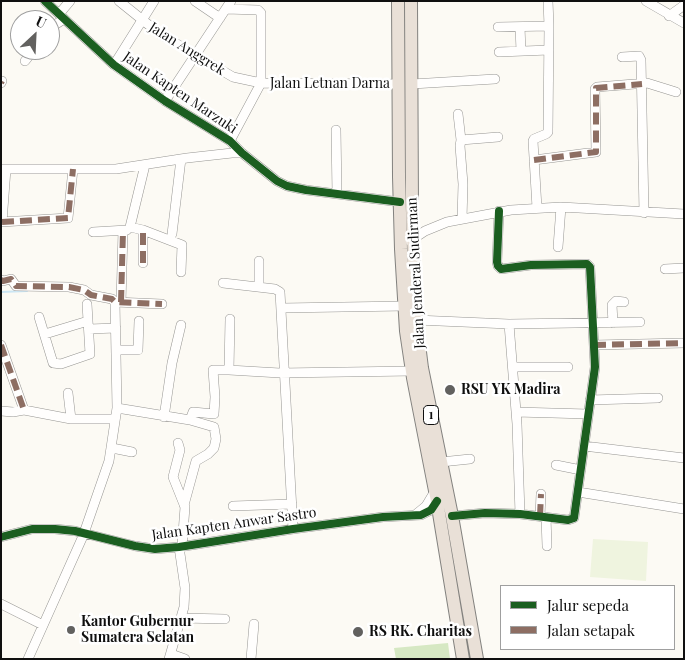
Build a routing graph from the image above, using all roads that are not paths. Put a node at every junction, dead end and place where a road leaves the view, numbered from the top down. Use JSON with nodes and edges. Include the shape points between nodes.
{"nodes":[{"id":1,"x":45,"y":1,"type":"edge"},
{"id":2,"x":70,"y":1,"type":"edge"},
{"id":3,"x":119,"y":1,"type":"edge"},
{"id":4,"x":154,"y":1,"type":"edge"},
{"id":5,"x":195,"y":1,"type":"edge"},
{"id":6,"x":398,"y":1,"type":"edge"},
{"id":7,"x":411,"y":1,"type":"edge"},
{"id":8,"x":548,"y":1,"type":"edge"},
{"id":9,"x":646,"y":1,"type":"edge"},
{"id":10,"x":229,"y":5,"type":"edge"},
{"id":11,"x":683,"y":6,"type":"edge"},
{"id":12,"x":62,"y":16,"type":"junction"},
{"id":13,"x":669,"y":16,"type":"junction"},
{"id":14,"x":220,"y":18,"type":"junction"},
{"id":15,"x":141,"y":21,"type":"junction"},
{"id":16,"x":684,"y":23,"type":"edge"},
{"id":17,"x":549,"y":26,"type":"junction"},
{"id":18,"x":498,"y":27,"type":"dead end"},
{"id":19,"x":520,"y":27,"type":"junction"},
{"id":20,"x":549,"y":50,"type":"junction"},
{"id":21,"x":521,"y":51,"type":"junction"},
{"id":22,"x":499,"y":52,"type":"dead end"},
{"id":23,"x":195,"y":55,"type":"junction"},
{"id":24,"x":622,"y":57,"type":"dead end"},
{"id":25,"x":114,"y":65,"type":"junction"},
{"id":26,"x":495,"y":79,"type":"dead end"},
{"id":27,"x":261,"y":83,"type":"junction"},
{"id":28,"x":406,"y":84,"type":"junction"},
{"id":29,"x":642,"y":84,"type":"junction"},
{"id":30,"x":676,"y":92,"type":"dead end"},
{"id":31,"x":165,"y":101,"type":"junction"},
{"id":32,"x":458,"y":114,"type":"dead end"},
{"id":33,"x":336,"y":130,"type":"dead end"},
{"id":34,"x":498,"y":137,"type":"dead end"},
{"id":35,"x":461,"y":140,"type":"junction"},
{"id":36,"x":230,"y":141,"type":"junction"},
{"id":37,"x":242,"y":153,"type":"junction"},
{"id":38,"x":180,"y":159,"type":"junction"},
{"id":39,"x":534,"y":160,"type":"junction"},
{"id":40,"x":144,"y":165,"type":"junction"},
{"id":41,"x":4,"y":169,"type":"edge"},
{"id":42,"x":73,"y":169,"type":"junction"},
{"id":43,"x":337,"y":194,"type":"junction"},
{"id":44,"x":400,"y":202,"type":"junction"},
{"id":45,"x":561,"y":207,"type":"junction"},
{"id":46,"x":537,"y":208,"type":"junction"},
{"id":47,"x":499,"y":211,"type":"junction"},
{"id":48,"x":644,"y":213,"type":"junction"},
{"id":49,"x":684,"y":214,"type":"edge"},
{"id":50,"x":462,"y":219,"type":"junction"},
{"id":51,"x":2,"y":222,"type":"edge"},
{"id":52,"x":126,"y":229,"type":"junction"},
{"id":53,"x":143,"y":230,"type":"junction"},
{"id":54,"x":92,"y":232,"type":"dead end"},
{"id":55,"x":172,"y":234,"type":"dead end"},
{"id":56,"x":413,"y":239,"type":"junction"},
{"id":57,"x":401,"y":247,"type":"junction"},
{"id":58,"x":558,"y":247,"type":"dead end"},
{"id":59,"x":259,"y":261,"type":"dead end"},
{"id":60,"x":143,"y":263,"type":"dead end"},
{"id":61,"x":684,"y":268,"type":"edge"},
{"id":62,"x":665,"y":269,"type":"dead end"},
{"id":63,"x":181,"y":272,"type":"dead end"},
{"id":64,"x":1,"y":280,"type":"edge"},
{"id":65,"x":223,"y":283,"type":"dead end"},
{"id":66,"x":259,"y":287,"type":"junction"},
{"id":67,"x":118,"y":302,"type":"junction"},
{"id":68,"x":624,"y":302,"type":"dead end"},
{"id":69,"x":86,"y":304,"type":"dead end"},
{"id":70,"x":162,"y":304,"type":"dead end"},
{"id":71,"x":404,"y":306,"type":"junction"},
{"id":72,"x":282,"y":308,"type":"junction"},
{"id":73,"x":40,"y":317,"type":"dead end"},
{"id":74,"x":139,"y":320,"type":"dead end"},
{"id":75,"x":230,"y":320,"type":"dead end"},
{"id":76,"x":416,"y":320,"type":"junction"},
{"id":77,"x":593,"y":322,"type":"junction"},
{"id":78,"x":640,"y":322,"type":"dead end"},
{"id":79,"x":613,"y":323,"type":"junction"},
{"id":80,"x":509,"y":324,"type":"junction"},
{"id":81,"x":88,"y":325,"type":"junction"},
{"id":82,"x":181,"y":325,"type":"dead end"},
{"id":83,"x":116,"y":328,"type":"junction"},
{"id":84,"x":44,"y":334,"type":"junction"},
{"id":85,"x":684,"y":343,"type":"edge"},
{"id":86,"x":1,"y":345,"type":"edge"},
{"id":87,"x":594,"y":345,"type":"junction"},
{"id":88,"x":116,"y":350,"type":"junction"},
{"id":89,"x":514,"y":367,"type":"junction"},
{"id":90,"x":568,"y":367,"type":"dead end"},
{"id":91,"x":229,"y":370,"type":"junction"},
{"id":92,"x":412,"y":371,"type":"junction"},
{"id":93,"x":285,"y":373,"type":"junction"},
{"id":94,"x":68,"y":393,"type":"dead end"},
{"id":95,"x":658,"y":398,"type":"dead end"},
{"id":96,"x":590,"y":400,"type":"junction"},
{"id":97,"x":117,"y":408,"type":"junction"},
{"id":98,"x":24,"y":410,"type":"junction"},
{"id":99,"x":516,"y":412,"type":"junction"},
{"id":100,"x":2,"y":414,"type":"edge"},
{"id":101,"x":588,"y":414,"type":"junction"},
{"id":102,"x":164,"y":417,"type":"junction"},
{"id":103,"x":115,"y":419,"type":"junction"},
{"id":104,"x":71,"y":420,"type":"junction"},
{"id":105,"x":190,"y":420,"type":"junction"},
{"id":106,"x":178,"y":443,"type":"dead end"},
{"id":107,"x":584,"y":446,"type":"junction"},
{"id":108,"x":112,"y":448,"type":"junction"},
{"id":109,"x":132,"y":452,"type":"dead end"},
{"id":110,"x":684,"y":458,"type":"edge"},
{"id":111,"x":470,"y":459,"type":"dead end"},
{"id":112,"x":440,"y":462,"type":"junction"},
{"id":113,"x":556,"y":465,"type":"dead end"},
{"id":114,"x":581,"y":470,"type":"junction"},
{"id":115,"x":578,"y":492,"type":"junction"},
{"id":116,"x":541,"y":494,"type":"dead end"},
{"id":117,"x":440,"y":497,"type":"junction"},
{"id":118,"x":292,"y":504,"type":"junction"},
{"id":119,"x":184,"y":505,"type":"junction"},
{"id":120,"x":233,"y":506,"type":"dead end"},
{"id":121,"x":684,"y":509,"type":"edge"},
{"id":122,"x":520,"y":514,"type":"junction"},
{"id":123,"x":452,"y":516,"type":"junction"},
{"id":124,"x":543,"y":517,"type":"junction"},
{"id":125,"x":294,"y":529,"type":"junction"},
{"id":126,"x":84,"y":534,"type":"junction"},
{"id":127,"x":1,"y":537,"type":"edge"},
{"id":128,"x":181,"y":546,"type":"junction"},
{"id":129,"x":547,"y":546,"type":"dead end"},
{"id":130,"x":1,"y":604,"type":"edge"},
{"id":131,"x":182,"y":618,"type":"junction"},
{"id":132,"x":224,"y":619,"type":"dead end"},
{"id":133,"x":254,"y":624,"type":"dead end"},
{"id":134,"x":43,"y":625,"type":"junction"},
{"id":135,"x":170,"y":656,"type":"edge"},
{"id":136,"x":28,"y":659,"type":"edge"},
{"id":137,"x":185,"y":659,"type":"edge"},
{"id":138,"x":251,"y":659,"type":"edge"},
{"id":139,"x":463,"y":659,"type":"edge"},
{"id":140,"x":477,"y":659,"type":"edge"}],
"edges":[{"from":1,"to":12,"type":"street","name":"Jalan Kapten Marzuki"},
{"from":2,"to":12,"type":"street"},
{"from":3,"to":15,"type":"street","name":"Jalan Anggrek"},
{"from":4,"to":15,"type":"street"},
{"from":5,"to":14,"type":"street"},
{"from":6,"to":28,"type":"highway","name":"Jalan Jenderal Sudirman","number":"1"},
{"from":7,"to":28,"type":"highway","name":"Jalan Jenderal Sudirman","number":"1"},
{"from":8,"to":17,"type":"street"},
{"from":9,"to":13,"type":"street"},
{"from":10,"to":14,"type":"street"},
{"from":10,"to":27,"type":"street","via":[[260,13]]},
{"from":11,"to":13,"type":"street"},
{"from":12,"to":25,"type":"street","name":"Jalan Kapten Marzuki"},
{"from":13,"to":16,"type":"street"},
{"from":14,"to":23,"type":"street"},
{"from":15,"to":23,"type":"street","name":"Jalan Anggrek"},
{"from":15,"to":25,"type":"street"},
{"from":17,"to":19,"type":"street"},
{"from":17,"to":20,"type":"street"},
{"from":18,"to":19,"type":"street"},
{"from":19,"to":21,"type":"street"},
{"from":20,"to":21,"type":"street"},
{"from":20,"to":39,"type":"street","via":[[548,132],[534,139]]},
{"from":21,"to":22,"type":"street"},
{"from":23,"to":27,"type":"street","name":"Jalan Anggrek","via":[[233,77]]},
{"from":23,"to":31,"type":"street"},
{"from":24,"to":29,"type":"street","via":[[640,57]]},
{"from":25,"to":31,"type":"street","name":"Jalan Kapten Marzuki"},
{"from":26,"to":28,"type":"street","name":"Jalan Letnan Darna"},
{"from":27,"to":28,"type":"street","name":"Jalan Letnan Darna"},
{"from":27,"to":36,"type":"street"},
{"from":28,"to":44,"type":"highway","name":"Jalan Jenderal Sudirman","number":"1"},
{"from":28,"to":56,"type":"highway","name":"Jalan Jenderal Sudirman","number":"1"},
{"from":29,"to":30,"type":"street"},
{"from":29,"to":39,"type":"street","via":[[596,88],[596,152]]},
{"from":29,"to":48,"type":"street"},
{"from":31,"to":36,"type":"street","name":"Jalan Kapten Marzuki"},
{"from":32,"to":35,"type":"street"},
{"from":33,"to":43,"type":"street"},
{"from":34,"to":35,"type":"street"},
{"from":35,"to":50,"type":"street"},
{"from":36,"to":37,"type":"street","name":"Jalan Kapten Marzuki"},
{"from":37,"to":38,"type":"street"},
{"from":37,"to":43,"type":"street","name":"Jalan Kapten Marzuki","via":[[287,186]]},
{"from":38,"to":40,"type":"street"},
{"from":38,"to":55,"type":"street"},
{"from":39,"to":46,"type":"street"},
{"from":40,"to":42,"type":"street"},
{"from":40,"to":52,"type":"street"},
{"from":41,"to":42,"type":"street"},
{"from":41,"to":51,"type":"street"},
{"from":42,"to":51,"type":"street","via":[[68,218]]},
{"from":43,"to":44,"type":"street","name":"Jalan Kapten Marzuki"},
{"from":44,"to":57,"type":"highway","name":"Jalan Jenderal Sudirman","number":"1"},
{"from":45,"to":46,"type":"street"},
{"from":45,"to":48,"type":"street"},
{"from":45,"to":58,"type":"street"},
{"from":46,"to":47,"type":"street"},
{"from":47,"to":50,"type":"street"},
{"from":47,"to":77,"type":"street","via":[[498,266],[501,269],[531,265],[589,265]]},
{"from":48,"to":49,"type":"street"},
{"from":50,"to":56,"type":"street","via":[[447,222]]},
{"from":52,"to":53,"type":"street"},
{"from":52,"to":54,"type":"street"},
{"from":52,"to":67,"type":"street"},
{"from":53,"to":60,"type":"street"},
{"from":53,"to":63,"type":"street","via":[[182,244]]},
{"from":56,"to":57,"type":"street"},
{"from":56,"to":76,"type":"highway","name":"Jalan Jenderal Sudirman","number":"1"},
{"from":57,"to":71,"type":"highway","name":"Jalan Jenderal Sudirman","number":"1"},
{"from":59,"to":66,"type":"street"},
{"from":61,"to":62,"type":"street"},
{"from":64,"to":67,"type":"street","via":[[12,280],[16,286],[69,287]]},
{"from":65,"to":66,"type":"street"},
{"from":66,"to":72,"type":"street","via":[[280,292]]},
{"from":67,"to":70,"type":"street"},
{"from":67,"to":83,"type":"street"},
{"from":68,"to":79,"type":"street","via":[[616,301],[612,305]]},
{"from":69,"to":81,"type":"street"},
{"from":71,"to":72,"type":"street"},
{"from":71,"to":92,"type":"highway","name":"Jalan Jenderal Sudirman","number":"1"},
{"from":72,"to":93,"type":"street"},
{"from":73,"to":84,"type":"street"},
{"from":74,"to":88,"type":"street","via":[[138,350]]},
{"from":75,"to":91,"type":"street"},
{"from":76,"to":80,"type":"street"},
{"from":76,"to":112,"type":"highway","name":"Jalan Jenderal Sudirman","number":"1"},
{"from":77,"to":79,"type":"street"},
{"from":77,"to":80,"type":"street"},
{"from":77,"to":87,"type":"street"},
{"from":78,"to":79,"type":"street"},
{"from":80,"to":89,"type":"street"},
{"from":81,"to":83,"type":"street"},
{"from":81,"to":84,"type":"street"},
{"from":81,"to":84,"type":"street","via":[[90,355],[61,364],[53,363]]},
{"from":82,"to":102,"type":"street"},
{"from":83,"to":88,"type":"street"},
{"from":85,"to":87,"type":"street"},
{"from":86,"to":98,"type":"street"},
{"from":87,"to":96,"type":"street","via":[[595,367]]},
{"from":88,"to":97,"type":"street"},
{"from":89,"to":90,"type":"street"},
{"from":89,"to":99,"type":"street"},
{"from":91,"to":93,"type":"street"},
{"from":91,"to":105,"type":"street","via":[[213,370],[214,414],[193,412]]},
{"from":92,"to":93,"type":"street"},
{"from":92,"to":117,"type":"highway","name":"Jalan Jenderal Sudirman","number":"1"},
{"from":93,"to":118,"type":"street"},
{"from":94,"to":104,"type":"street"},
{"from":95,"to":96,"type":"street"},
{"from":96,"to":101,"type":"street"},
{"from":97,"to":102,"type":"street"},
{"from":97,"to":103,"type":"street"},
{"from":98,"to":100,"type":"street"},
{"from":98,"to":104,"type":"street"},
{"from":99,"to":101,"type":"street"},
{"from":99,"to":122,"type":"street"},
{"from":101,"to":107,"type":"street"},
{"from":102,"to":105,"type":"street"},
{"from":103,"to":104,"type":"street"},
{"from":103,"to":108,"type":"street"},
{"from":105,"to":119,"type":"street","via":[[214,426],[216,439],[211,452],[196,461]]},
{"from":106,"to":119,"type":"street","via":[[180,450],[173,477]]},
{"from":107,"to":110,"type":"street"},
{"from":107,"to":114,"type":"street"},
{"from":108,"to":109,"type":"street"},
{"from":108,"to":126,"type":"street"},
{"from":111,"to":112,"type":"street"},
{"from":112,"to":117,"type":"highway","name":"Jalan Jenderal Sudirman","number":"1"},
{"from":113,"to":114,"type":"street"},
{"from":114,"to":115,"type":"street"},
{"from":115,"to":121,"type":"street"},
{"from":115,"to":124,"type":"street","via":[[572,520]]},
{"from":116,"to":124,"type":"street"},
{"from":117,"to":123,"type":"highway","name":"Jalan Jenderal Sudirman","number":"1"},
{"from":117,"to":125,"type":"street","name":"Jalan Kapten Anwar Sastro","via":[[427,514]]},
{"from":117,"to":139,"type":"highway","name":"Jalan Jenderal Sudirman","number":"1"},
{"from":118,"to":120,"type":"street"},
{"from":118,"to":125,"type":"street"},
{"from":119,"to":128,"type":"street"},
{"from":122,"to":123,"type":"street"},
{"from":122,"to":124,"type":"street"},
{"from":123,"to":140,"type":"highway","name":"Jalan Jenderal Sudirman","number":"1"},
{"from":124,"to":129,"type":"street"},
{"from":125,"to":128,"type":"street","name":"Jalan Kapten Anwar Sastro"},
{"from":126,"to":127,"type":"street","name":"Jalan Kapten Anwar Sastro","via":[[45,528]]},
{"from":126,"to":128,"type":"street","name":"Jalan Kapten Anwar Sastro","via":[[148,548]]},
{"from":126,"to":134,"type":"street"},
{"from":128,"to":131,"type":"street","via":[[185,588]]},
{"from":130,"to":134,"type":"street"},
{"from":131,"to":132,"type":"street"},
{"from":131,"to":135,"type":"street"},
{"from":133,"to":138,"type":"street"},
{"from":134,"to":136,"type":"street"},
{"from":135,"to":137,"type":"street"}]}
